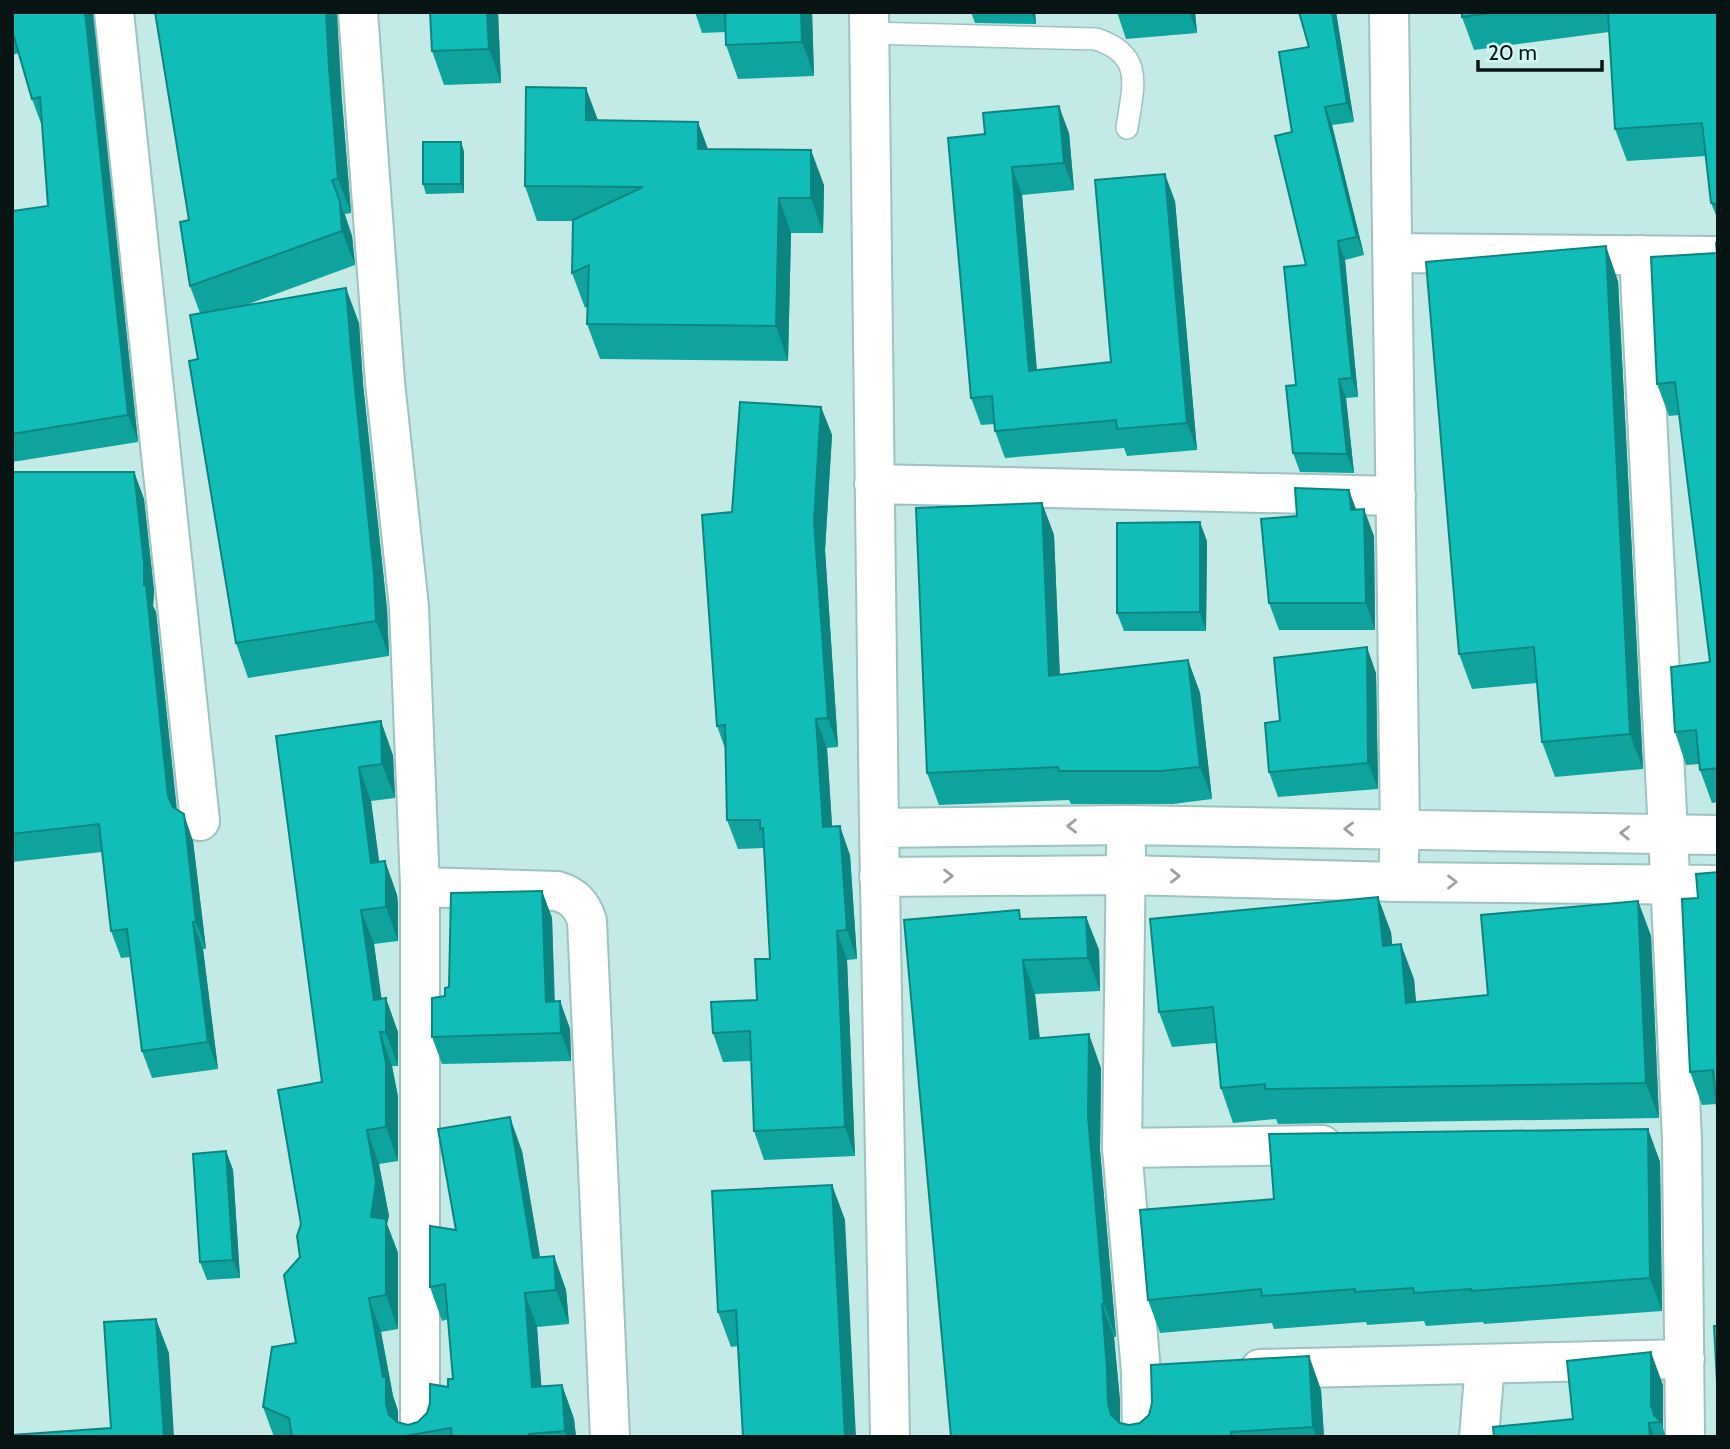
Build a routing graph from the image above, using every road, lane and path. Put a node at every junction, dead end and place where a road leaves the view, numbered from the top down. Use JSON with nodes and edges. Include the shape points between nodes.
{"nodes":[{"id":1,"x":114,"y":12,"type":"edge"},
{"id":2,"x":358,"y":12,"type":"edge"},
{"id":3,"x":1390,"y":12,"type":"edge"},
{"id":4,"x":869,"y":23,"type":"edge"},
{"id":5,"x":1128,"y":128,"type":"dead end"},
{"id":6,"x":1393,"y":253,"type":"junction"},
{"id":7,"x":1639,"y":255,"type":"junction"},
{"id":8,"x":1718,"y":256,"type":"edge"},
{"id":9,"x":874,"y":484,"type":"junction"},
{"id":10,"x":1396,"y":496,"type":"junction"},
{"id":11,"x":200,"y":821,"type":"dead end"},
{"id":12,"x":1127,"y":825,"type":"junction"},
{"id":13,"x":878,"y":828,"type":"junction"},
{"id":14,"x":1400,"y":830,"type":"junction"},
{"id":15,"x":1668,"y":834,"type":"junction"},
{"id":16,"x":1718,"y":835,"type":"edge"},
{"id":17,"x":1125,"y":875,"type":"junction"},
{"id":18,"x":879,"y":877,"type":"junction"},
{"id":19,"x":1398,"y":882,"type":"junction"},
{"id":20,"x":1670,"y":884,"type":"junction"},
{"id":21,"x":1718,"y":885,"type":"edge"},
{"id":22,"x":420,"y":887,"type":"junction"},
{"id":23,"x":1354,"y":1145,"type":"edge"},
{"id":24,"x":1122,"y":1148,"type":"junction"},
{"id":25,"x":1685,"y":1359,"type":"junction"},
{"id":26,"x":1485,"y":1364,"type":"junction"},
{"id":27,"x":1223,"y":1370,"type":"edge"},
{"id":28,"x":421,"y":1437,"type":"edge"},
{"id":29,"x":610,"y":1437,"type":"edge"},
{"id":30,"x":890,"y":1437,"type":"edge"},
{"id":31,"x":1142,"y":1437,"type":"edge"},
{"id":32,"x":1479,"y":1437,"type":"edge"},
{"id":33,"x":1685,"y":1437,"type":"edge"}],
"edges":[{"from":1,"to":11,"type":"street"},
{"from":2,"to":22,"type":"street","via":[[385,382],[409,607]]},
{"from":3,"to":6,"type":"street"},
{"from":4,"to":5,"type":"lane","via":[[1096,39],[1111,44],[1124,54],[1133,74]]},
{"from":4,"to":9,"type":"street"},
{"from":6,"to":7,"type":"street"},
{"from":6,"to":10,"type":"street"},
{"from":7,"to":8,"type":"street"},
{"from":7,"to":15,"type":"street"},
{"from":9,"to":10,"type":"street"},
{"from":9,"to":13,"type":"street"},
{"from":10,"to":14,"type":"street"},
{"from":12,"to":13,"type":"street","one_way":true},
{"from":14,"to":12,"type":"street","one_way":true},
{"from":12,"to":17,"type":"street"},
{"from":13,"to":18,"type":"street"},
{"from":15,"to":14,"type":"street","one_way":true},
{"from":14,"to":19,"type":"street"},
{"from":15,"to":16,"type":"street"},
{"from":15,"to":20,"type":"street"},
{"from":18,"to":17,"type":"street","one_way":true},
{"from":17,"to":19,"type":"street","one_way":true},
{"from":17,"to":24,"type":"street"},
{"from":18,"to":30,"type":"street"},
{"from":19,"to":20,"type":"street","one_way":true},
{"from":20,"to":21,"type":"street"},
{"from":20,"to":25,"type":"street","via":[[1668,1140]]},
{"from":22,"to":28,"type":"street"},
{"from":22,"to":29,"type":"street","via":[[557,891],[577,901],[587,921]]},
{"from":23,"to":24,"type":"street"},
{"from":24,"to":31,"type":"street","via":[[1154,1372]]},
{"from":25,"to":26,"type":"street"},
{"from":25,"to":33,"type":"street"},
{"from":26,"to":27,"type":"street"},
{"from":26,"to":32,"type":"street"}]}
